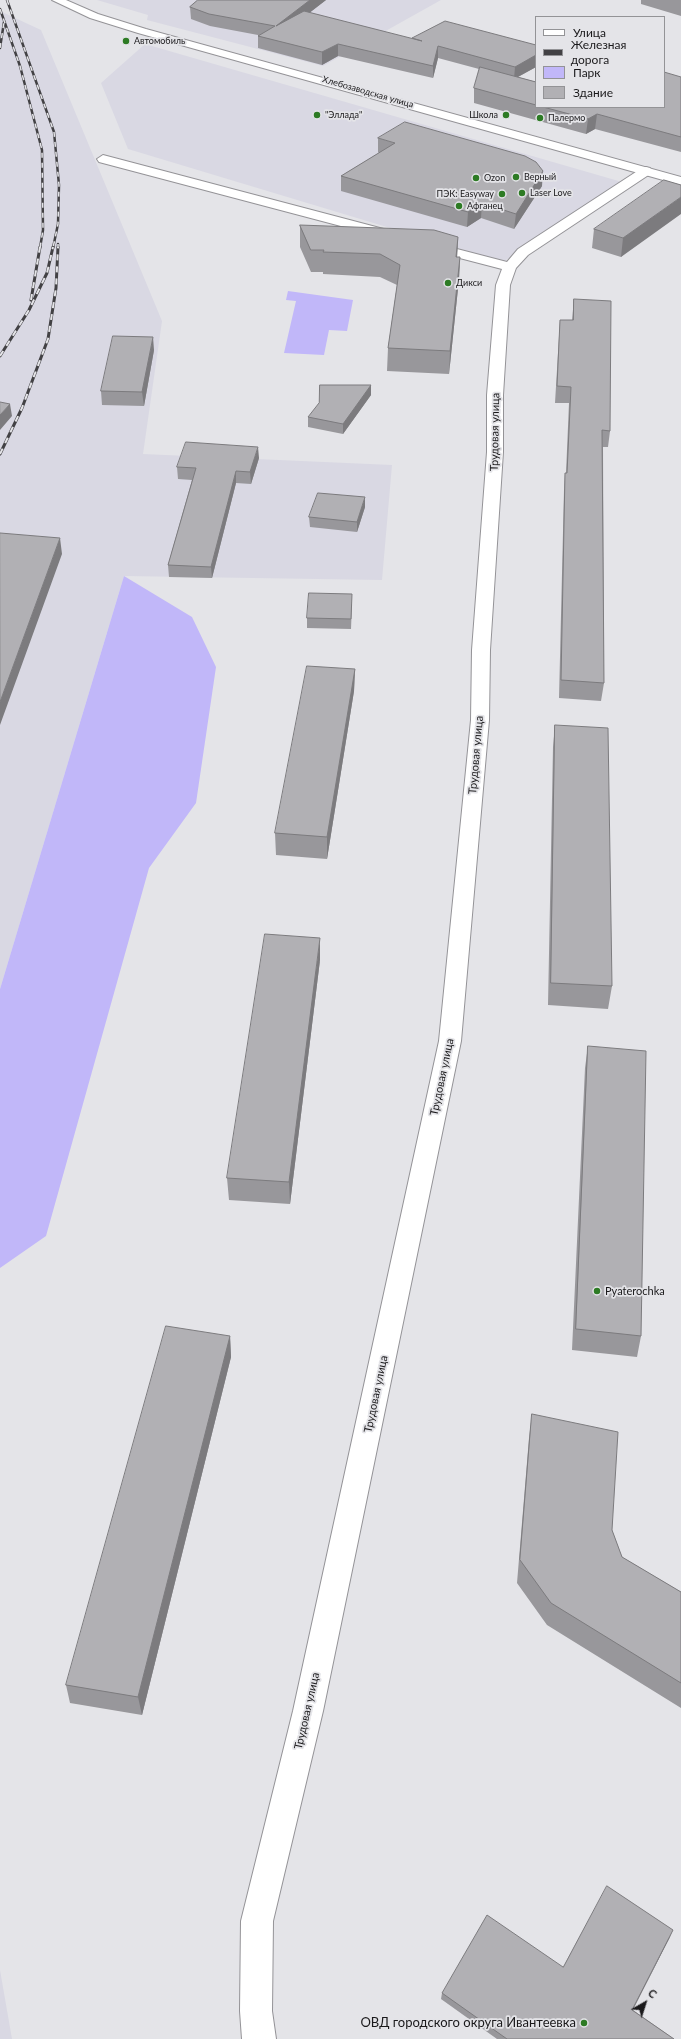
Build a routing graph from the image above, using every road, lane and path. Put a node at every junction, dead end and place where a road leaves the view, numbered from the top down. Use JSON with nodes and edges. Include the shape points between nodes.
{"nodes":[{"id":1,"x":56,"y":0,"type":"edge"},
{"id":2,"x":103,"y":159,"type":"dead end"},
{"id":3,"x":646,"y":171,"type":"junction"},
{"id":4,"x":681,"y":181,"type":"edge"},
{"id":5,"x":403,"y":238,"type":"edge"},
{"id":6,"x":418,"y":242,"type":"edge"},
{"id":7,"x":510,"y":267,"type":"junction"},
{"id":8,"x":258,"y":2039,"type":"edge"}],
"edges":[{"from":1,"to":3,"type":"street","name":"Хлебозаводская улица","via":[[94,16],[142,31]]},
{"from":2,"to":5,"type":"street"},
{"from":3,"to":4,"type":"street","name":"Хлебозаводская улица"},
{"from":3,"to":7,"type":"street","name":"Трудовая улица","via":[[538,240],[516,258]]},
{"from":6,"to":7,"type":"street"},
{"from":7,"to":8,"type":"street","name":"Трудовая улица","via":[[503,285],[495,395],[495,452],[481,650],[480,720],[450,1041],[311,1696],[257,1921]]}]}
